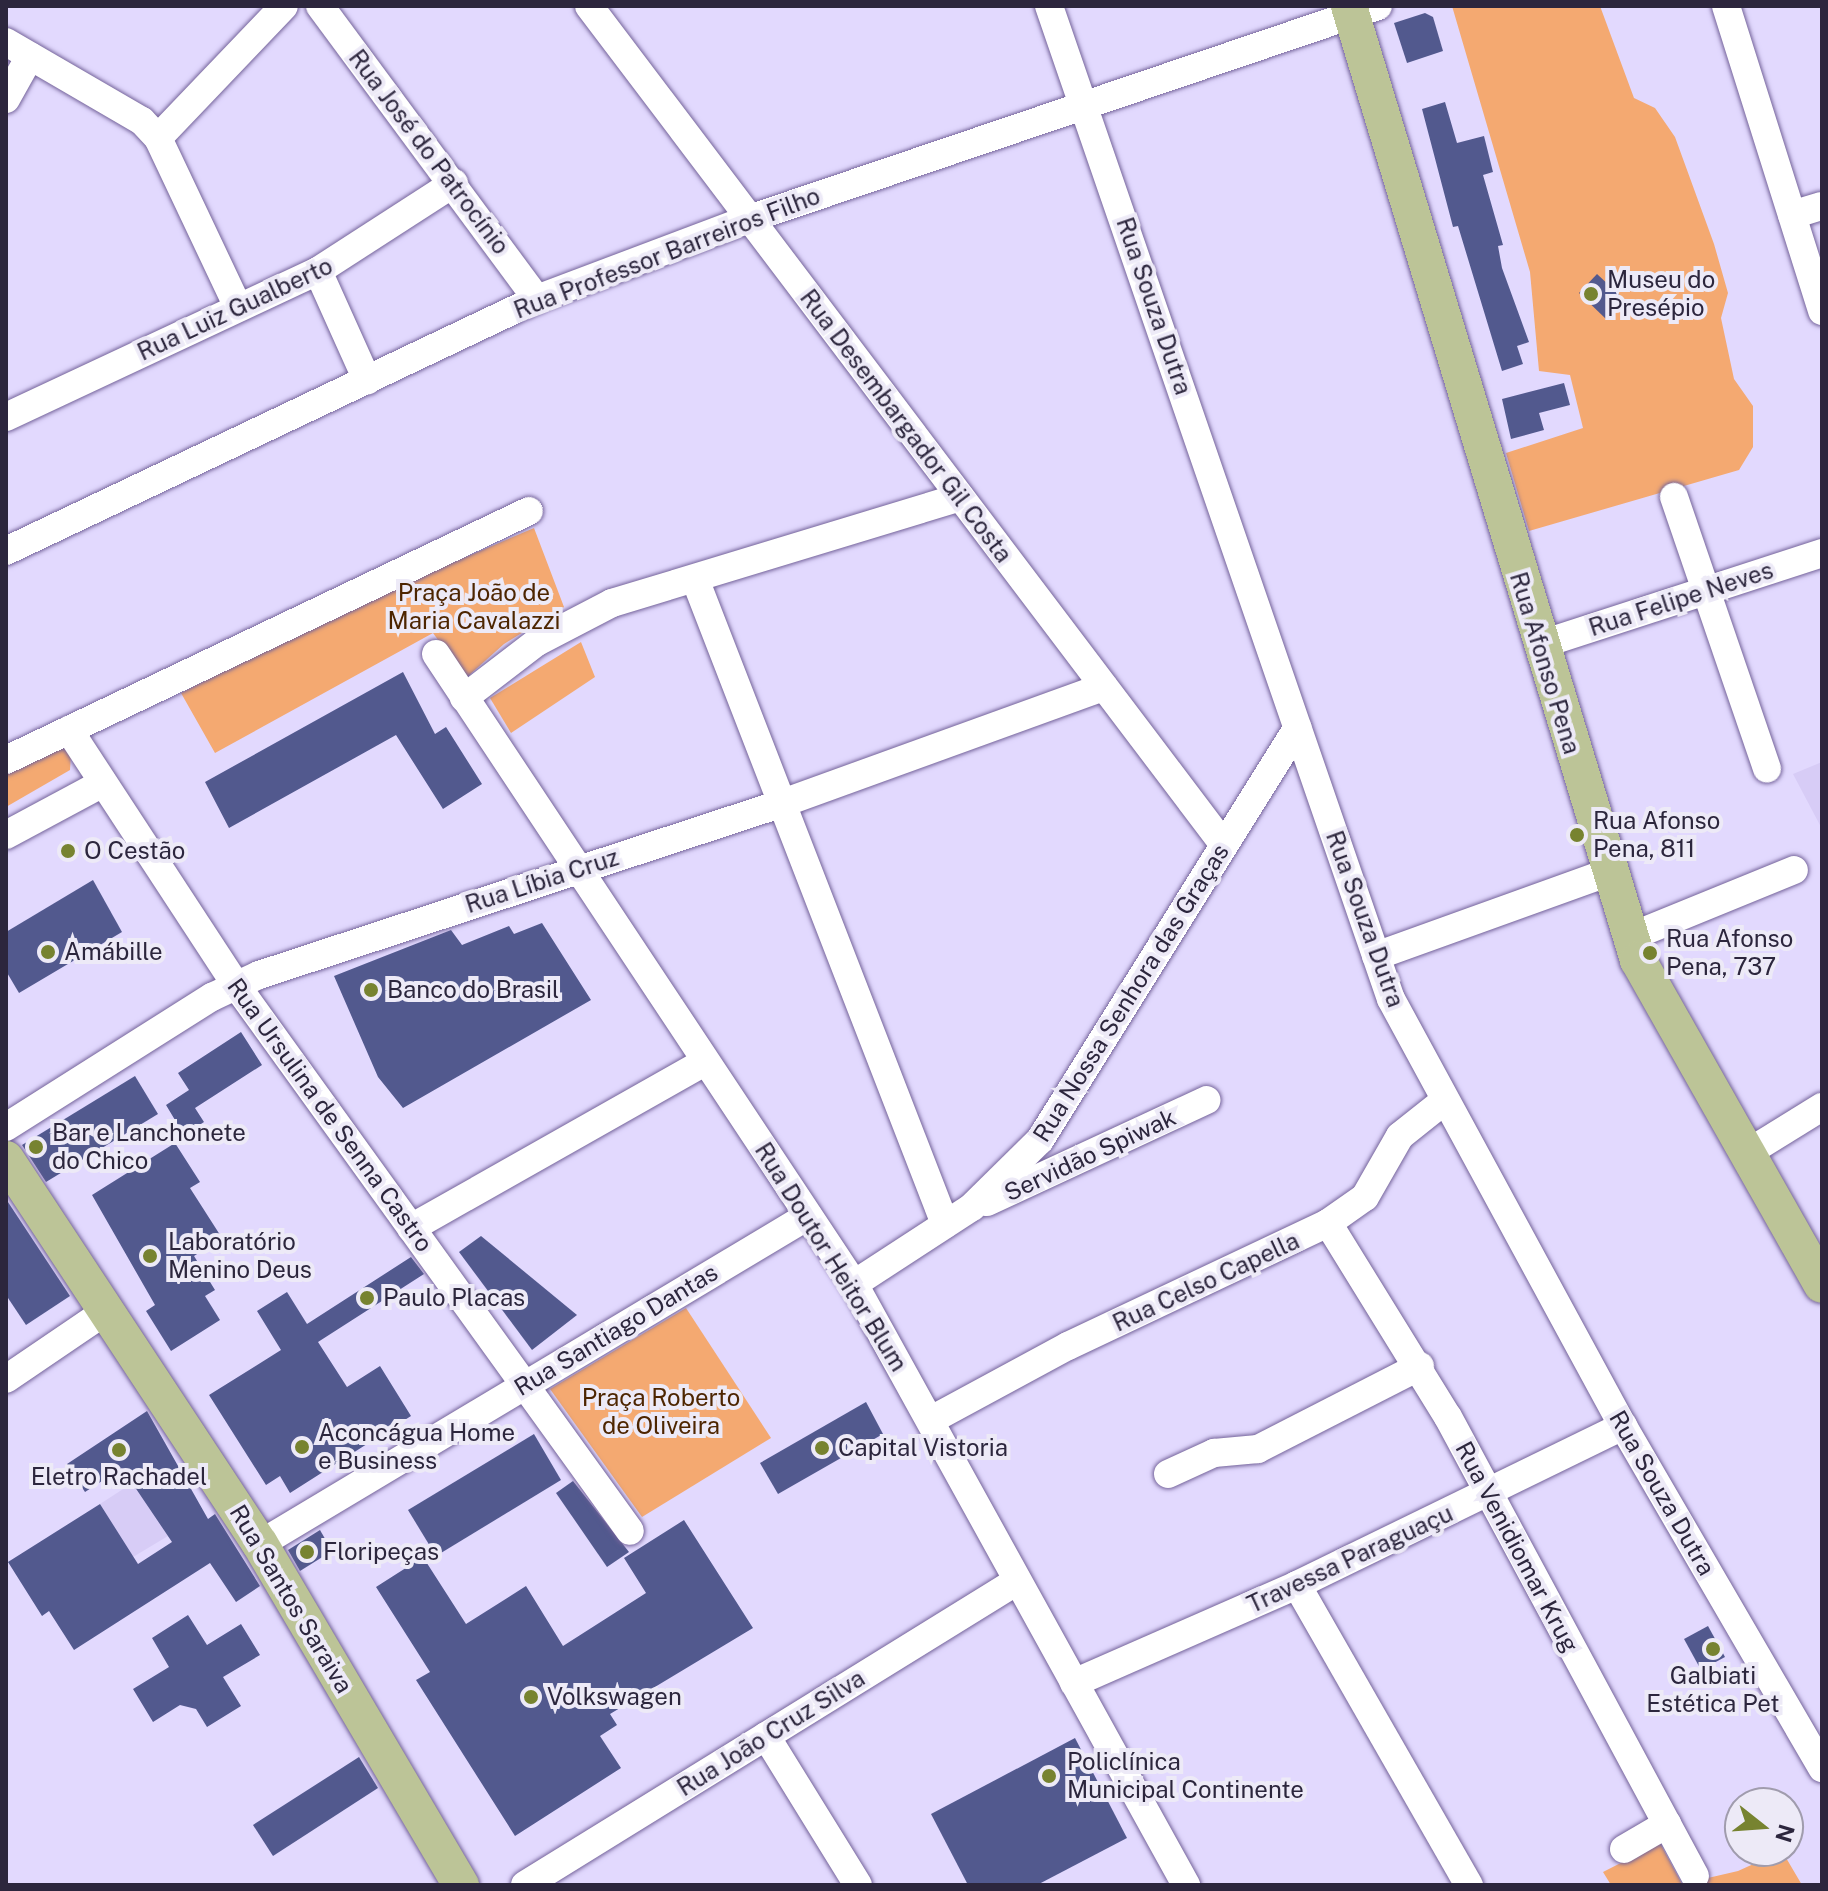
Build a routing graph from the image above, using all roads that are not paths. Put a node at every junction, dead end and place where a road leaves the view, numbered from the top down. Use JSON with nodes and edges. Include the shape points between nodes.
{"nodes":[{"id":1,"x":284,"y":6,"type":"edge"},
{"id":2,"x":320,"y":6,"type":"edge"},
{"id":3,"x":1049,"y":6,"type":"edge"},
{"id":4,"x":1726,"y":6,"type":"edge"},
{"id":5,"x":1359,"y":9,"type":"edge"},
{"id":6,"x":599,"y":10,"type":"edge"},
{"id":7,"x":18,"y":49,"type":"edge"},
{"id":8,"x":6,"y":99,"type":"edge"},
{"id":9,"x":1085,"y":104,"type":"junction"},
{"id":10,"x":158,"y":138,"type":"junction"},
{"id":11,"x":454,"y":183,"type":"junction"},
{"id":12,"x":1822,"y":206,"type":"edge"},
{"id":13,"x":1792,"y":215,"type":"junction"},
{"id":14,"x":749,"y":219,"type":"junction"},
{"id":15,"x":318,"y":271,"type":"junction"},
{"id":16,"x":537,"y":299,"type":"junction"},
{"id":17,"x":238,"y":307,"type":"junction"},
{"id":18,"x":1822,"y":311,"type":"edge"},
{"id":19,"x":367,"y":380,"type":"junction"},
{"id":20,"x":6,"y":417,"type":"edge"},
{"id":21,"x":960,"y":497,"type":"junction"},
{"id":22,"x":1674,"y":497,"type":"dead end"},
{"id":23,"x":529,"y":511,"type":"dead end"},
{"id":24,"x":6,"y":551,"type":"edge"},
{"id":25,"x":1822,"y":553,"type":"edge"},
{"id":26,"x":695,"y":579,"type":"junction"},
{"id":27,"x":1706,"y":591,"type":"junction"},
{"id":28,"x":1539,"y":645,"type":"junction"},
{"id":29,"x":436,"y":654,"type":"dead end"},
{"id":30,"x":1104,"y":687,"type":"junction"},
{"id":31,"x":464,"y":698,"type":"junction"},
{"id":32,"x":1297,"y":728,"type":"junction"},
{"id":33,"x":69,"y":730,"type":"junction"},
{"id":34,"x":6,"y":760,"type":"edge"},
{"id":35,"x":1767,"y":769,"type":"dead end"},
{"id":36,"x":103,"y":783,"type":"junction"},
{"id":37,"x":783,"y":803,"type":"junction"},
{"id":38,"x":6,"y":835,"type":"edge"},
{"id":39,"x":1224,"y":845,"type":"junction"},
{"id":40,"x":575,"y":870,"type":"junction"},
{"id":41,"x":1794,"y":870,"type":"dead end"},
{"id":42,"x":1609,"y":872,"type":"junction"},
{"id":43,"x":1630,"y":937,"type":"junction"},
{"id":44,"x":1376,"y":956,"type":"junction"},
{"id":45,"x":236,"y":985,"type":"junction"},
{"id":46,"x":705,"y":1062,"type":"junction"},
{"id":47,"x":1207,"y":1100,"type":"dead end"},
{"id":48,"x":1444,"y":1101,"type":"junction"},
{"id":49,"x":1822,"y":1107,"type":"edge"},
{"id":50,"x":6,"y":1127,"type":"edge"},
{"id":51,"x":1749,"y":1152,"type":"junction"},
{"id":52,"x":6,"y":1159,"type":"edge"},
{"id":53,"x":972,"y":1207,"type":"junction"},
{"id":54,"x":808,"y":1216,"type":"junction"},
{"id":55,"x":1328,"y":1223,"type":"junction"},
{"id":56,"x":945,"y":1224,"type":"junction"},
{"id":57,"x":411,"y":1228,"type":"junction"},
{"id":58,"x":854,"y":1284,"type":"junction"},
{"id":59,"x":1822,"y":1285,"type":"edge"},
{"id":60,"x":106,"y":1311,"type":"junction"},
{"id":61,"x":1420,"y":1366,"type":"junction"},
{"id":62,"x":6,"y":1379,"type":"edge"},
{"id":63,"x":524,"y":1385,"type":"junction"},
{"id":64,"x":931,"y":1420,"type":"junction"},
{"id":65,"x":1623,"y":1426,"type":"junction"},
{"id":66,"x":1168,"y":1474,"type":"dead end"},
{"id":67,"x":1487,"y":1495,"type":"junction"},
{"id":68,"x":630,"y":1531,"type":"dead end"},
{"id":69,"x":260,"y":1544,"type":"junction"},
{"id":70,"x":1017,"y":1581,"type":"junction"},
{"id":71,"x":1297,"y":1585,"type":"junction"},
{"id":72,"x":1074,"y":1683,"type":"junction"},
{"id":73,"x":766,"y":1736,"type":"junction"},
{"id":74,"x":1822,"y":1768,"type":"edge"},
{"id":75,"x":1667,"y":1824,"type":"junction"},
{"id":76,"x":1624,"y":1849,"type":"dead end"},
{"id":77,"x":1695,"y":1876,"type":"dead end"},
{"id":78,"x":461,"y":1885,"type":"edge"},
{"id":79,"x":525,"y":1885,"type":"edge"},
{"id":80,"x":858,"y":1885,"type":"edge"},
{"id":81,"x":1186,"y":1885,"type":"edge"},
{"id":82,"x":1469,"y":1885,"type":"edge"}],
"edges":[{"from":1,"to":10,"type":"street"},
{"from":2,"to":11,"type":"street","name":"Rua José do Patrocínio"},
{"from":3,"to":9,"type":"street","name":"Rua Souza Dutra"},
{"from":4,"to":13,"type":"street"},
{"from":5,"to":9,"type":"street","name":"Rua Professor Barreiros Filho"},
{"from":5,"to":28,"type":"main road","name":"Rua Afonso Pena"},
{"from":6,"to":14,"type":"street","name":"Rua Desembargador Gil Costa"},
{"from":7,"to":8,"type":"street"},
{"from":7,"to":10,"type":"street","via":[[142,121]]},
{"from":9,"to":14,"type":"street","name":"Rua Professor Barreiros Filho"},
{"from":9,"to":32,"type":"street","name":"Rua Souza Dutra"},
{"from":10,"to":17,"type":"street"},
{"from":11,"to":15,"type":"street","name":"Rua Luiz Gualberto"},
{"from":11,"to":16,"type":"street","name":"Rua José do Patrocínio"},
{"from":12,"to":13,"type":"street"},
{"from":13,"to":18,"type":"street"},
{"from":14,"to":16,"type":"street","name":"Rua Professor Barreiros Filho"},
{"from":14,"to":21,"type":"street","name":"Rua Desembargador Gil Costa"},
{"from":15,"to":17,"type":"street","name":"Rua Luiz Gualberto"},
{"from":15,"to":19,"type":"street"},
{"from":16,"to":19,"type":"street","name":"Rua Professor Barreiros Filho"},
{"from":17,"to":20,"type":"street","name":"Rua Luiz Gualberto"},
{"from":19,"to":24,"type":"street","name":"Rua Professor Barreiros Filho"},
{"from":21,"to":26,"type":"street"},
{"from":21,"to":30,"type":"street","name":"Rua Desembargador Gil Costa"},
{"from":22,"to":27,"type":"street"},
{"from":23,"to":33,"type":"street"},
{"from":25,"to":27,"type":"street","name":"Rua Felipe Neves"},
{"from":26,"to":31,"type":"street","via":[[578,617]]},
{"from":26,"to":37,"type":"street"},
{"from":27,"to":28,"type":"street","name":"Rua Felipe Neves"},
{"from":27,"to":35,"type":"street"},
{"from":28,"to":42,"type":"main road","name":"Rua Afonso Pena"},
{"from":29,"to":31,"type":"street","name":"Rua Doutor Heitor Blum"},
{"from":30,"to":37,"type":"street","name":"Rua Líbia Cruz"},
{"from":30,"to":39,"type":"street","name":"Rua Desembargador Gil Costa"},
{"from":31,"to":40,"type":"street","name":"Rua Doutor Heitor Blum"},
{"from":32,"to":39,"type":"street","name":"Rua Nossa Senhora das Graças"},
{"from":32,"to":44,"type":"street","name":"Rua Souza Dutra"},
{"from":33,"to":34,"type":"street"},
{"from":33,"to":36,"type":"street","name":"Rua Ursulina de Senna Castro"},
{"from":36,"to":38,"type":"street"},
{"from":36,"to":45,"type":"street","name":"Rua Ursulina de Senna Castro"},
{"from":37,"to":40,"type":"street","name":"Rua Líbia Cruz"},
{"from":37,"to":56,"type":"street"},
{"from":39,"to":53,"type":"street","name":"Rua Nossa Senhora das Graças","via":[[1040,1140]]},
{"from":40,"to":45,"type":"street","name":"Rua Líbia Cruz"},
{"from":40,"to":46,"type":"street","name":"Rua Doutor Heitor Blum"},
{"from":41,"to":43,"type":"street"},
{"from":42,"to":43,"type":"main road","name":"Rua Afonso Pena"},
{"from":42,"to":44,"type":"street"},
{"from":43,"to":51,"type":"main road","name":"Rua Afonso Pena","via":[[1653,996]]},
{"from":44,"to":48,"type":"street","name":"Rua Souza Dutra"},
{"from":45,"to":50,"type":"street","name":"Rua Líbia Cruz"},
{"from":45,"to":57,"type":"street","name":"Rua Ursulina de Senna Castro"},
{"from":46,"to":54,"type":"street","name":"Rua Doutor Heitor Blum"},
{"from":46,"to":57,"type":"street"},
{"from":47,"to":53,"type":"street","name":"Servidão Spiwak"},
{"from":48,"to":55,"type":"street","name":"Rua Celso Capella","via":[[1400,1136],[1365,1197]]},
{"from":48,"to":65,"type":"street","name":"Rua Souza Dutra"},
{"from":49,"to":51,"type":"street"},
{"from":51,"to":59,"type":"main road","name":"Rua Afonso Pena"},
{"from":52,"to":60,"type":"main road","name":"Rua Santos Saraiva"},
{"from":53,"to":56,"type":"street","name":"Rua Nossa Senhora das Graças"},
{"from":54,"to":58,"type":"street","name":"Rua Doutor Heitor Blum"},
{"from":54,"to":63,"type":"street","name":"Rua Santiago Dantas"},
{"from":55,"to":61,"type":"street","name":"Rua Venidiomar Krug"},
{"from":55,"to":64,"type":"street","name":"Rua Celso Capella","via":[[1068,1346]]},
{"from":56,"to":58,"type":"street","name":"Rua Nossa Senhora das Graças"},
{"from":57,"to":63,"type":"street","name":"Rua Ursulina de Senna Castro"},
{"from":58,"to":64,"type":"street","name":"Rua Doutor Heitor Blum"},
{"from":60,"to":62,"type":"street"},
{"from":60,"to":69,"type":"main road","name":"Rua Santos Saraiva"},
{"from":61,"to":66,"type":"street","via":[[1266,1445],[1214,1453]]},
{"from":61,"to":67,"type":"street","name":"Rua Venidiomar Krug"},
{"from":63,"to":68,"type":"street","name":"Rua Ursulina de Senna Castro"},
{"from":63,"to":69,"type":"street","name":"Rua Santiago Dantas"},
{"from":64,"to":70,"type":"street","name":"Rua Doutor Heitor Blum"},
{"from":65,"to":67,"type":"street","name":"Travessa Paraguaçu"},
{"from":65,"to":74,"type":"street","name":"Rua Souza Dutra"},
{"from":67,"to":71,"type":"street","name":"Travessa Paraguaçu"},
{"from":67,"to":75,"type":"street","name":"Rua Venidiomar Krug"},
{"from":69,"to":78,"type":"main road","name":"Rua Santos Saraiva"},
{"from":70,"to":72,"type":"street","name":"Rua Doutor Heitor Blum"},
{"from":70,"to":73,"type":"street","name":"Rua João Cruz Silva"},
{"from":71,"to":72,"type":"street","name":"Travessa Paraguaçu"},
{"from":71,"to":82,"type":"street"},
{"from":72,"to":81,"type":"street","name":"Rua Doutor Heitor Blum"},
{"from":73,"to":79,"type":"street","name":"Rua João Cruz Silva"},
{"from":73,"to":80,"type":"street"},
{"from":75,"to":76,"type":"street"},
{"from":75,"to":77,"type":"street","name":"Rua Venidiomar Krug"}]}
